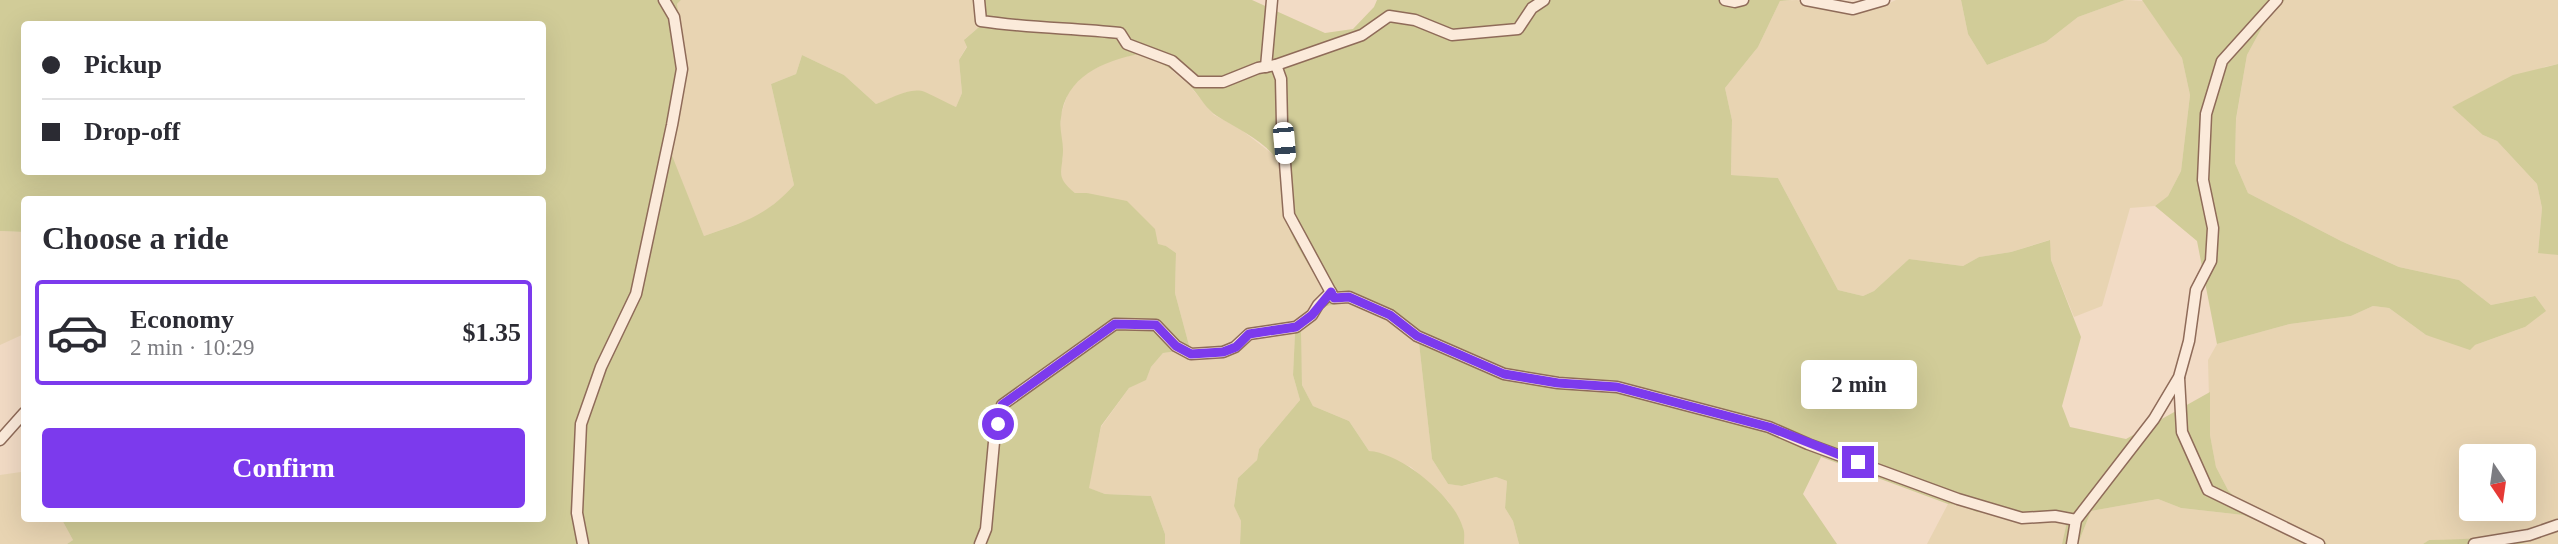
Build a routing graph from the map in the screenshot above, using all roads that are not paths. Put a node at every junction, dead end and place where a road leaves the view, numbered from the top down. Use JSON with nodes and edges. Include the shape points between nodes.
{"nodes":[{"id":1,"x":664,"y":0,"type":"edge"},
{"id":2,"x":979,"y":0,"type":"edge"},
{"id":3,"x":1272,"y":0,"type":"edge"},
{"id":4,"x":1544,"y":0,"type":"edge"},
{"id":5,"x":1725,"y":0,"type":"edge"},
{"id":6,"x":1743,"y":0,"type":"edge"},
{"id":7,"x":1806,"y":0,"type":"edge"},
{"id":8,"x":1884,"y":0,"type":"edge"},
{"id":9,"x":2277,"y":0,"type":"edge"},
{"id":10,"x":1271,"y":66,"type":"junction"},
{"id":11,"x":1331,"y":292,"type":"junction"},
{"id":12,"x":2179,"y":377,"type":"junction"},
{"id":13,"x":21,"y":416,"type":"edge"},
{"id":14,"x":0,"y":440,"type":"edge"},
{"id":15,"x":2076,"y":520,"type":"junction"},
{"id":16,"x":2558,"y":525,"type":"edge"},
{"id":17,"x":583,"y":544,"type":"edge"},
{"id":18,"x":980,"y":544,"type":"edge"},
{"id":19,"x":2072,"y":544,"type":"edge"},
{"id":20,"x":2319,"y":544,"type":"edge"},
{"id":21,"x":2474,"y":544,"type":"edge"}],
"edges":[{"from":1,"to":17,"type":"street","via":[[674,18],[682,69],[636,295],[601,367],[581,424],[577,513]]},
{"from":2,"to":10,"type":"street","via":[[981,21],[1120,33],[1127,44],[1172,61],[1196,82],[1223,82]]},
{"from":3,"to":10,"type":"street"},
{"from":4,"to":10,"type":"street","via":[[1532,8],[1518,29],[1451,35],[1415,20],[1389,16],[1362,35]]},
{"from":5,"to":6,"type":"street"},
{"from":7,"to":8,"type":"street","via":[[1853,9]]},
{"from":9,"to":12,"type":"street","via":[[2222,61],[2206,114],[2203,180],[2213,228],[2211,261],[2196,290]]},
{"from":10,"to":11,"type":"street","via":[[1282,79],[1289,215]]},
{"from":11,"to":15,"type":"street","via":[[1334,298],[1349,297],[1390,315],[1417,336],[1504,374],[1617,387],[1769,427],[1958,499],[2022,517]]},
{"from":11,"to":18,"type":"street","via":[[1296,327],[1249,334],[1223,352],[1191,354],[1156,325],[1115,324],[1002,405],[986,529]]},
{"from":12,"to":15,"type":"street","via":[[2154,419]]},
{"from":12,"to":20,"type":"street","via":[[2182,432],[2208,490]]},
{"from":13,"to":14,"type":"street"},
{"from":15,"to":19,"type":"street"},
{"from":16,"to":21,"type":"street","via":[[2529,536]]}]}
